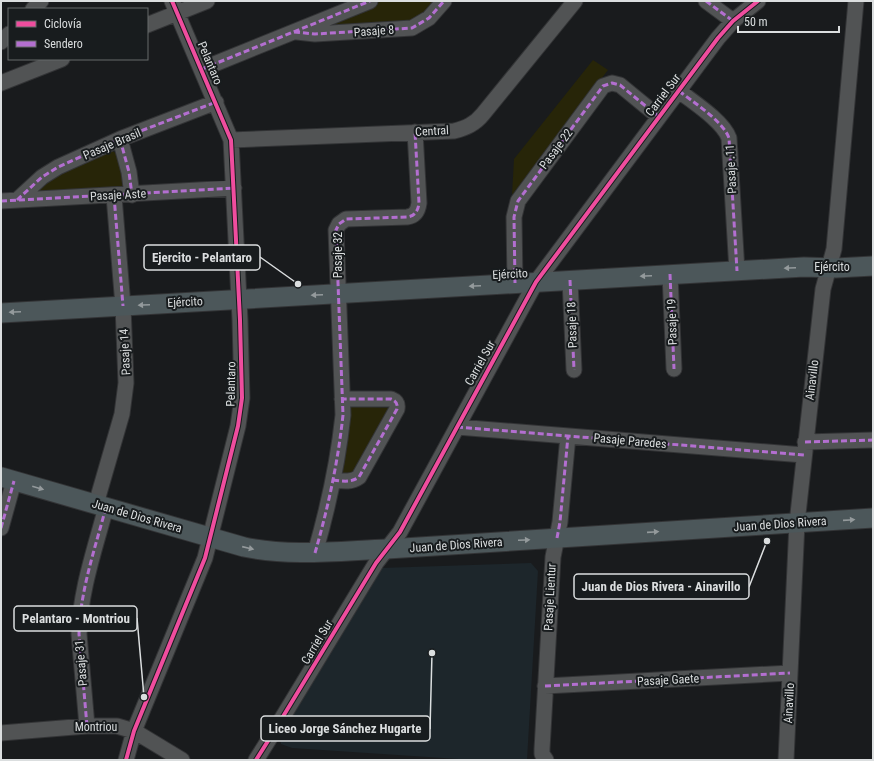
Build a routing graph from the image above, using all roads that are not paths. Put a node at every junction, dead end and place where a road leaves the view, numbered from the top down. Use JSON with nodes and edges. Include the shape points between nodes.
{"nodes":[{"id":1,"x":207,"y":1,"type":"edge"},
{"id":2,"x":370,"y":1,"type":"edge"},
{"id":3,"x":444,"y":1,"type":"edge"},
{"id":4,"x":575,"y":1,"type":"edge"},
{"id":5,"x":706,"y":1,"type":"edge"},
{"id":6,"x":758,"y":1,"type":"edge"},
{"id":7,"x":856,"y":1,"type":"edge"},
{"id":8,"x":175,"y":7,"type":"edge"},
{"id":9,"x":733,"y":21,"type":"junction"},
{"id":10,"x":148,"y":24,"type":"edge"},
{"id":11,"x":294,"y":32,"type":"junction"},
{"id":12,"x":59,"y":60,"type":"edge"},
{"id":13,"x":202,"y":69,"type":"junction"},
{"id":14,"x":3,"y":79,"type":"edge"},
{"id":15,"x":678,"y":91,"type":"junction"},
{"id":16,"x":216,"y":102,"type":"junction"},
{"id":17,"x":659,"y":117,"type":"junction"},
{"id":18,"x":415,"y":132,"type":"junction"},
{"id":19,"x":120,"y":139,"type":"junction"},
{"id":20,"x":231,"y":140,"type":"junction"},
{"id":21,"x":234,"y":188,"type":"junction"},
{"id":22,"x":132,"y":195,"type":"junction"},
{"id":23,"x":114,"y":196,"type":"junction"},
{"id":24,"x":17,"y":200,"type":"junction"},
{"id":25,"x":1,"y":201,"type":"edge"},
{"id":26,"x":873,"y":266,"type":"edge"},
{"id":27,"x":829,"y":268,"type":"junction"},
{"id":28,"x":737,"y":271,"type":"junction"},
{"id":29,"x":670,"y":274,"type":"junction"},
{"id":30,"x":570,"y":280,"type":"junction"},
{"id":31,"x":536,"y":282,"type":"junction"},
{"id":32,"x":516,"y":283,"type":"junction"},
{"id":33,"x":338,"y":294,"type":"junction"},
{"id":34,"x":239,"y":299,"type":"junction"},
{"id":35,"x":123,"y":306,"type":"junction"},
{"id":36,"x":1,"y":313,"type":"edge"},
{"id":37,"x":674,"y":369,"type":"dead end"},
{"id":38,"x":574,"y":370,"type":"dead end"},
{"id":39,"x":342,"y":399,"type":"junction"},
{"id":40,"x":457,"y":427,"type":"junction"},
{"id":41,"x":568,"y":436,"type":"junction"},
{"id":42,"x":873,"y":440,"type":"edge"},
{"id":43,"x":804,"y":449,"type":"junction"},
{"id":44,"x":8,"y":479,"type":"edge"},
{"id":45,"x":333,"y":480,"type":"junction"},
{"id":46,"x":101,"y":506,"type":"junction"},
{"id":47,"x":873,"y":518,"type":"edge"},
{"id":48,"x":797,"y":523,"type":"junction"},
{"id":49,"x":1,"y":528,"type":"edge"},
{"id":50,"x":211,"y":537,"type":"junction"},
{"id":51,"x":557,"y":538,"type":"junction"},
{"id":52,"x":387,"y":549,"type":"junction"},
{"id":53,"x":315,"y":553,"type":"junction"},
{"id":54,"x":790,"y":674,"type":"junction"},
{"id":55,"x":546,"y":686,"type":"junction"},
{"id":56,"x":87,"y":726,"type":"junction"},
{"id":57,"x":134,"y":731,"type":"junction"},
{"id":58,"x":1,"y":733,"type":"edge"},
{"id":59,"x":545,"y":759,"type":"edge"},
{"id":60,"x":126,"y":760,"type":"edge"},
{"id":61,"x":182,"y":760,"type":"edge"},
{"id":62,"x":256,"y":760,"type":"edge"},
{"id":63,"x":786,"y":760,"type":"edge"}],
"edges":[{"from":1,"to":8,"type":"street"},
{"from":2,"to":11,"type":"street","name":"Pasaje 8"},
{"from":3,"to":11,"type":"street","name":"Pasaje 8","via":[[430,18],[412,28],[315,34]]},
{"from":4,"to":18,"type":"street","name":"Central","via":[[474,123],[461,129]]},
{"from":5,"to":9,"type":"street"},
{"from":6,"to":9,"type":"street","name":"Carriel Sur"},
{"from":7,"to":27,"type":"street","name":"Ainavillo","via":[[834,249]]},
{"from":8,"to":10,"type":"street"},
{"from":8,"to":13,"type":"street","name":"Pelantaro"},
{"from":9,"to":15,"type":"street","name":"Carriel Sur"},
{"from":11,"to":13,"type":"street","name":"Pasaje 8"},
{"from":12,"to":14,"type":"street"},
{"from":13,"to":16,"type":"street","name":"Pelantaro"},
{"from":15,"to":17,"type":"street","name":"Carriel Sur"},
{"from":15,"to":28,"type":"street","name":"Pasaje .11","via":[[721,125],[729,138]]},
{"from":16,"to":19,"type":"street","name":"Pasaje Brasil"},
{"from":16,"to":20,"type":"street","name":"Pelantaro"},
{"from":17,"to":31,"type":"street","name":"Carriel Sur"},
{"from":17,"to":32,"type":"street","name":"Pasaje 22","via":[[620,85],[612,83],[603,86],[518,201],[514,217]]},
{"from":18,"to":20,"type":"street","name":"Central"},
{"from":18,"to":33,"type":"street","name":"Pasaje 32","via":[[419,208],[414,215],[407,218],[350,218],[342,221],[336,234]]},
{"from":19,"to":22,"type":"street"},
{"from":19,"to":24,"type":"street","name":"Pasaje Brasil","via":[[58,167],[42,177]]},
{"from":20,"to":21,"type":"street","name":"Pelantaro"},
{"from":21,"to":22,"type":"street","name":"Pasaje Aste"},
{"from":21,"to":34,"type":"street","name":"Pelantaro"},
{"from":22,"to":23,"type":"street","name":"Pasaje Aste"},
{"from":23,"to":24,"type":"street","name":"Pasaje Aste"},
{"from":23,"to":35,"type":"street","name":"Pasaje 14"},
{"from":24,"to":25,"type":"street","name":"Pasaje Aste"},
{"from":26,"to":27,"type":"main road","name":"Ejército"},
{"from":27,"to":28,"type":"main road","name":"Ejército","one_way":true},
{"from":27,"to":43,"type":"street","name":"Ainavillo","via":[[824,289]]},
{"from":28,"to":29,"type":"main road","name":"Ejército"},
{"from":29,"to":30,"type":"main road","name":"Ejército","one_way":true},
{"from":29,"to":37,"type":"street","name":"Pasaje 19"},
{"from":30,"to":31,"type":"main road","name":"Ejército"},
{"from":30,"to":38,"type":"street","name":"Pasaje 18"},
{"from":31,"to":32,"type":"main road","name":"Ejército"},
{"from":31,"to":40,"type":"street","name":"Carriel Sur"},
{"from":32,"to":33,"type":"main road","name":"Ejército","one_way":true},
{"from":33,"to":34,"type":"main road","name":"Ejército","one_way":true},
{"from":33,"to":39,"type":"street","name":"Pasaje 32"},
{"from":34,"to":35,"type":"main road","name":"Ejército","one_way":true},
{"from":34,"to":50,"type":"street","name":"Pelantaro","via":[[241,412]]},
{"from":35,"to":36,"type":"main road","name":"Ejército","one_way":true},
{"from":35,"to":46,"type":"street","name":"Pasaje 14","via":[[125,396]]},
{"from":39,"to":45,"type":"street","name":"Pasaje 32","via":[[342,427]]},
{"from":39,"to":45,"type":"street","via":[[391,399],[394,400],[397,409],[359,477],[350,481]]},
{"from":40,"to":41,"type":"street","name":"Pasaje Paredes"},
{"from":40,"to":52,"type":"street","name":"Carriel Sur","via":[[400,532]]},
{"from":41,"to":43,"type":"street","name":"Pasaje Paredes"},
{"from":41,"to":51,"type":"street","name":"Pasaje Lientur"},
{"from":42,"to":43,"type":"street","name":"Pasaje Paredes"},
{"from":43,"to":48,"type":"street","name":"Ainavillo"},
{"from":44,"to":46,"type":"main road","name":"Juan de Dios Rivera","one_way":true},
{"from":44,"to":49,"type":"street"},
{"from":45,"to":53,"type":"street","name":"Pasaje 32"},
{"from":46,"to":50,"type":"main road","name":"Juan de Dios Rivera"},
{"from":46,"to":56,"type":"street","name":"Pasaje 31","via":[[79,619]]},
{"from":48,"to":47,"type":"main road","name":"Juan de Dios Rivera","one_way":true},
{"from":51,"to":48,"type":"main road","name":"Juan de Dios Rivera","one_way":true},
{"from":48,"to":54,"type":"street","name":"Ainavillo"},
{"from":50,"to":53,"type":"main road","name":"Juan de Dios Rivera","one_way":true,"via":[[260,550]]},
{"from":50,"to":57,"type":"street","name":"Pelantaro","via":[[199,575]]},
{"from":52,"to":51,"type":"main road","name":"Juan de Dios Rivera","one_way":true},
{"from":51,"to":55,"type":"street","name":"Pasaje Lientur","via":[[553,557]]},
{"from":52,"to":53,"type":"main road","name":"Juan de Dios Rivera"},
{"from":52,"to":62,"type":"street","name":"Carriel Sur"},
{"from":54,"to":55,"type":"street","name":"Pasaje Gaete"},
{"from":54,"to":63,"type":"street","name":"Ainavillo"},
{"from":55,"to":59,"type":"street","name":"Pasaje Lientur","via":[[542,749]]},
{"from":56,"to":57,"type":"street","name":"Montriou","via":[[111,725]]},
{"from":56,"to":58,"type":"street","name":"Montriou"},
{"from":57,"to":60,"type":"street","name":"Pelantaro"},
{"from":57,"to":61,"type":"street","name":"Montriou"}]}
